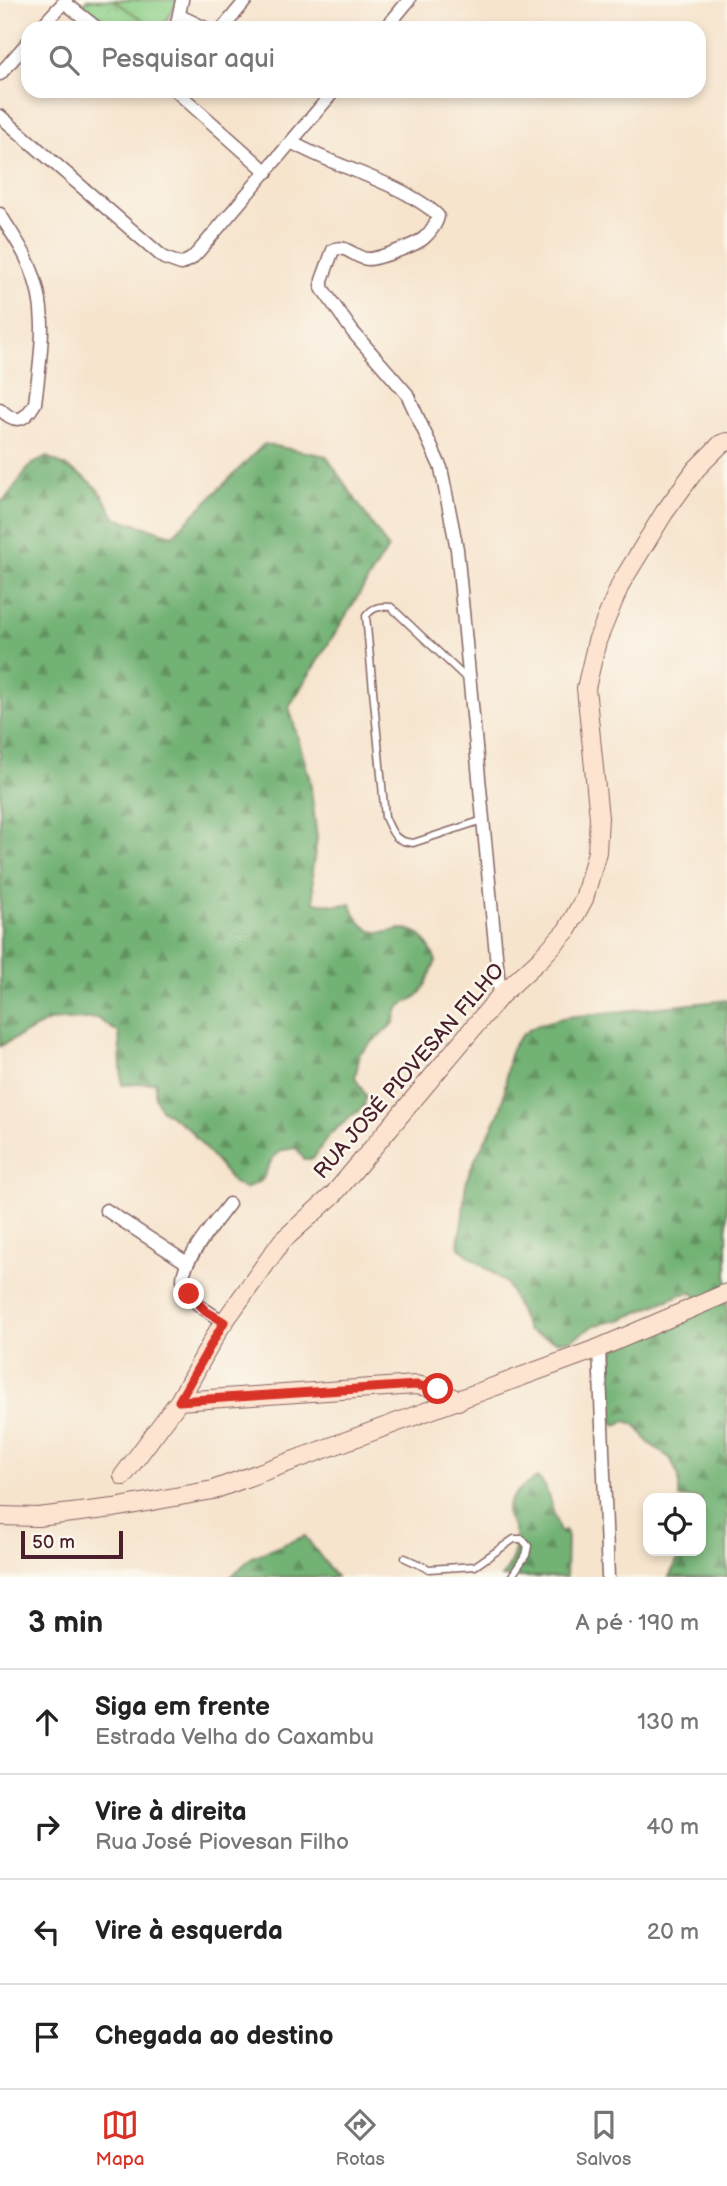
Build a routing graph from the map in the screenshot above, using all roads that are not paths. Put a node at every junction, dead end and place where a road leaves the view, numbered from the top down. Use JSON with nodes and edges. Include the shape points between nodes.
{"nodes":[{"id":1,"x":183,"y":0,"type":"edge"},
{"id":2,"x":246,"y":0,"type":"edge"},
{"id":3,"x":409,"y":0,"type":"edge"},
{"id":4,"x":65,"y":1,"type":"edge"},
{"id":5,"x":46,"y":21,"type":"edge"},
{"id":6,"x":89,"y":21,"type":"edge"},
{"id":7,"x":178,"y":21,"type":"edge"},
{"id":8,"x":229,"y":21,"type":"edge"},
{"id":9,"x":392,"y":21,"type":"edge"},
{"id":10,"x":21,"y":50,"type":"edge"},
{"id":11,"x":0,"y":74,"type":"edge"},
{"id":12,"x":184,"y":98,"type":"edge"},
{"id":13,"x":328,"y":98,"type":"edge"},
{"id":14,"x":0,"y":117,"type":"edge"},
{"id":15,"x":291,"y":142,"type":"junction"},
{"id":16,"x":267,"y":172,"type":"junction"},
{"id":17,"x":0,"y":214,"type":"edge"},
{"id":18,"x":0,"y":409,"type":"edge"},
{"id":19,"x":727,"y":442,"type":"edge"},
{"id":20,"x":470,"y":681,"type":"junction"},
{"id":21,"x":483,"y":820,"type":"junction"},
{"id":22,"x":499,"y":996,"type":"junction"},
{"id":23,"x":229,"y":1204,"type":"dead end"},
{"id":24,"x":106,"y":1210,"type":"dead end"},
{"id":25,"x":187,"y":1264,"type":"junction"},
{"id":26,"x":727,"y":1293,"type":"edge"},
{"id":27,"x":224,"y":1322,"type":"junction"},
{"id":28,"x":599,"y":1348,"type":"junction"},
{"id":29,"x":179,"y":1401,"type":"junction"},
{"id":30,"x":458,"y":1401,"type":"junction"},
{"id":31,"x":123,"y":1476,"type":"dead end"},
{"id":32,"x":0,"y":1516,"type":"edge"},
{"id":33,"x":405,"y":1558,"type":"dead end"},
{"id":34,"x":511,"y":1577,"type":"edge"},
{"id":35,"x":608,"y":1577,"type":"edge"}],
"edges":[{"from":1,"to":7,"type":"street"},
{"from":2,"to":8,"type":"street"},
{"from":3,"to":9,"type":"street"},
{"from":4,"to":5,"type":"street"},
{"from":4,"to":6,"type":"street"},
{"from":10,"to":11,"type":"street"},
{"from":12,"to":16,"type":"street"},
{"from":13,"to":15,"type":"street"},
{"from":14,"to":16,"type":"street","via":[[164,258],[181,264],[198,252]]},
{"from":15,"to":16,"type":"street"},
{"from":15,"to":20,"type":"street","via":[[388,184],[438,216],[422,240],[378,257],[363,258],[343,247],[335,248],[322,288],[407,394],[441,468],[457,549]]},
{"from":17,"to":18,"type":"street","via":[[28,260],[43,313],[35,403],[28,415],[19,419]]},
{"from":19,"to":22,"type":"street","name":"RUA JOSÉ PIOVESAN FILHO","via":[[696,469],[621,583],[586,688],[599,818],[597,852],[584,899],[567,930]]},
{"from":20,"to":21,"type":"street"},
{"from":20,"to":21,"type":"lane","via":[[391,607],[379,606],[366,616],[385,817],[393,834],[402,842],[413,843]]},
{"from":21,"to":22,"type":"street"},
{"from":22,"to":27,"type":"street","name":"RUA JOSÉ PIOVESAN FILHO","via":[[334,1194],[282,1241]]},
{"from":23,"to":25,"type":"street"},
{"from":24,"to":25,"type":"street"},
{"from":25,"to":27,"type":"street","via":[[183,1281],[189,1294]]},
{"from":26,"to":28,"type":"street"},
{"from":27,"to":29,"type":"street","name":"RUA JOSÉ PIOVESAN FILHO"},
{"from":28,"to":30,"type":"street"},
{"from":28,"to":35,"type":"street"},
{"from":29,"to":30,"type":"street","via":[[416,1385],[438,1389]]},
{"from":29,"to":31,"type":"street","name":"RUA JOSÉ PIOVESAN FILHO"},
{"from":30,"to":32,"type":"street","via":[[213,1490],[114,1508],[38,1517]]},
{"from":33,"to":34,"type":"lane","via":[[429,1569],[475,1566],[514,1539],[522,1539],[528,1546],[526,1555]]}]}
